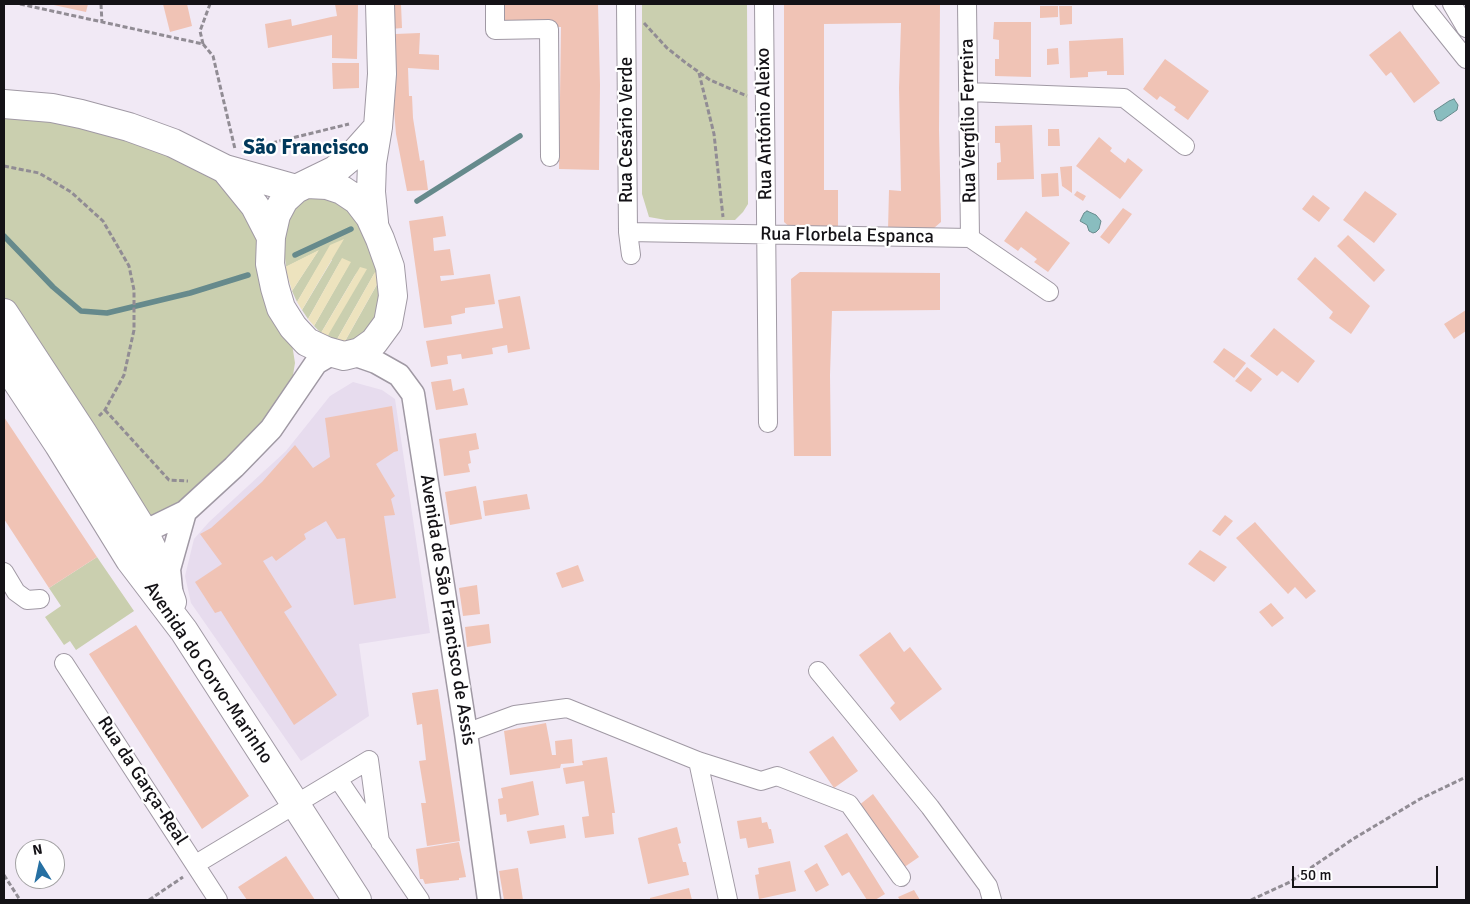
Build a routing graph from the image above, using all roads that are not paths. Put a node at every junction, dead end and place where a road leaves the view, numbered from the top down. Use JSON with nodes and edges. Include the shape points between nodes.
{"nodes":[{"id":1,"x":380,"y":4,"type":"edge"},
{"id":2,"x":494,"y":4,"type":"edge"},
{"id":3,"x":626,"y":4,"type":"edge"},
{"id":4,"x":764,"y":4,"type":"edge"},
{"id":5,"x":967,"y":4,"type":"edge"},
{"id":6,"x":1422,"y":4,"type":"edge"},
{"id":7,"x":1452,"y":4,"type":"edge"},
{"id":8,"x":1466,"y":28,"type":"edge"},
{"id":9,"x":1466,"y":59,"type":"edge"},
{"id":10,"x":969,"y":92,"type":"junction"},
{"id":11,"x":4,"y":104,"type":"edge"},
{"id":12,"x":378,"y":127,"type":"junction"},
{"id":13,"x":1185,"y":146,"type":"dead end"},
{"id":14,"x":550,"y":157,"type":"dead end"},
{"id":15,"x":225,"y":169,"type":"junction"},
{"id":16,"x":302,"y":186,"type":"junction"},
{"id":17,"x":374,"y":226,"type":"junction"},
{"id":18,"x":628,"y":232,"type":"junction"},
{"id":19,"x":766,"y":234,"type":"junction"},
{"id":20,"x":271,"y":237,"type":"junction"},
{"id":21,"x":970,"y":238,"type":"junction"},
{"id":22,"x":631,"y":255,"type":"dead end"},
{"id":23,"x":1049,"y":292,"type":"dead end"},
{"id":24,"x":4,"y":314,"type":"edge"},
{"id":25,"x":4,"y":348,"type":"edge"},
{"id":26,"x":343,"y":353,"type":"junction"},
{"id":27,"x":4,"y":362,"type":"edge"},
{"id":28,"x":57,"y":396,"type":"junction"},
{"id":29,"x":768,"y":423,"type":"dead end"},
{"id":30,"x":185,"y":512,"type":"junction"},
{"id":31,"x":110,"y":527,"type":"junction"},
{"id":32,"x":144,"y":532,"type":"junction"},
{"id":33,"x":4,"y":572,"type":"edge"},
{"id":34,"x":40,"y":599,"type":"dead end"},
{"id":35,"x":174,"y":606,"type":"junction"},
{"id":36,"x":184,"y":632,"type":"junction"},
{"id":37,"x":64,"y":663,"type":"dead end"},
{"id":38,"x":818,"y":672,"type":"dead end"},
{"id":39,"x":466,"y":733,"type":"junction"},
{"id":40,"x":698,"y":761,"type":"junction"},
{"id":41,"x":338,"y":779,"type":"junction"},
{"id":42,"x":295,"y":804,"type":"junction"},
{"id":43,"x":380,"y":842,"type":"junction"},
{"id":44,"x":196,"y":864,"type":"junction"},
{"id":45,"x":901,"y":877,"type":"dead end"},
{"id":46,"x":218,"y":900,"type":"edge"},
{"id":47,"x":357,"y":900,"type":"edge"},
{"id":48,"x":420,"y":900,"type":"edge"},
{"id":49,"x":489,"y":900,"type":"edge"},
{"id":50,"x":728,"y":900,"type":"edge"},
{"id":51,"x":992,"y":900,"type":"edge"}],
"edges":[{"from":1,"to":12,"type":"main road","via":[[382,74]]},
{"from":2,"to":14,"type":"street","via":[[495,30],[549,29]]},
{"from":3,"to":18,"type":"street","name":"Rua Cesário Verde"},
{"from":4,"to":19,"type":"street","name":"Rua António Aleixo"},
{"from":5,"to":10,"type":"street","name":"Rua Vergílio Ferreira"},
{"from":6,"to":9,"type":"street"},
{"from":7,"to":8,"type":"street"},
{"from":10,"to":13,"type":"street","via":[[1124,98]]},
{"from":10,"to":21,"type":"street","name":"Rua Vergílio Ferreira"},
{"from":11,"to":15,"type":"main road","via":[[71,112],[129,127],[172,143]]},
{"from":12,"to":16,"type":"main road","name":"Avenida de São Francisco de Assis","via":[[335,170]]},
{"from":12,"to":17,"type":"main road","via":[[370,192]]},
{"from":15,"to":16,"type":"main road"},
{"from":15,"to":20,"type":"main road","via":[[255,206]]},
{"from":16,"to":17,"type":"main road","via":[[328,185],[342,190],[357,200]]},
{"from":16,"to":20,"type":"main road","name":"Avenida de São Francisco de Assis","via":[[284,200],[276,215]]},
{"from":17,"to":26,"type":"main road","via":[[390,267],[393,296],[388,323],[374,342],[360,352]]},
{"from":18,"to":19,"type":"street","name":"Rua Florbela Espanca"},
{"from":18,"to":22,"type":"street","name":"Rua Cesário Verde"},
{"from":19,"to":21,"type":"street","name":"Rua Florbela Espanca"},
{"from":19,"to":29,"type":"street","name":"Rua António Aleixo"},
{"from":20,"to":26,"type":"main road","name":"Avenida de São Francisco de Assis","via":[[270,264],[281,308],[307,342]]},
{"from":21,"to":23,"type":"street"},
{"from":24,"to":28,"type":"main road"},
{"from":25,"to":28,"type":"street","via":[[20,356]]},
{"from":26,"to":30,"type":"street","via":[[316,363],[270,429]]},
{"from":26,"to":39,"type":"street","name":"Avenida de São Francisco de Assis","via":[[376,362],[398,375],[413,394]]},
{"from":27,"to":31,"type":"main road","name":"Avenida do Corvo-Marinho"},
{"from":28,"to":32,"type":"main road"},
{"from":30,"to":32,"type":"street"},
{"from":30,"to":35,"type":"street","via":[[169,569]]},
{"from":31,"to":32,"type":"street","via":[[134,534]]},
{"from":31,"to":36,"type":"main road","name":"Avenida do Corvo-Marinho","via":[[130,560]]},
{"from":32,"to":35,"type":"main road"},
{"from":33,"to":34,"type":"street","via":[[16,592],[28,600]]},
{"from":35,"to":36,"type":"main road"},
{"from":36,"to":42,"type":"main road","name":"Avenida do Corvo-Marinho"},
{"from":37,"to":44,"type":"street","name":"Rua da Garça-Real"},
{"from":38,"to":51,"type":"street","via":[[930,807],[988,886]]},
{"from":39,"to":40,"type":"street","via":[[515,715],[567,708]]},
{"from":39,"to":49,"type":"street","name":"Avenida de São Francisco de Assis"},
{"from":40,"to":45,"type":"street","via":[[761,781],[777,776],[849,804]]},
{"from":40,"to":50,"type":"street"},
{"from":41,"to":42,"type":"street"},
{"from":41,"to":43,"type":"street"},
{"from":41,"to":43,"type":"street","via":[[369,760]]},
{"from":42,"to":44,"type":"street"},
{"from":42,"to":47,"type":"main road","name":"Avenida do Corvo-Marinho"},
{"from":43,"to":48,"type":"street"},
{"from":44,"to":46,"type":"street","name":"Rua da Garça-Real"}]}
